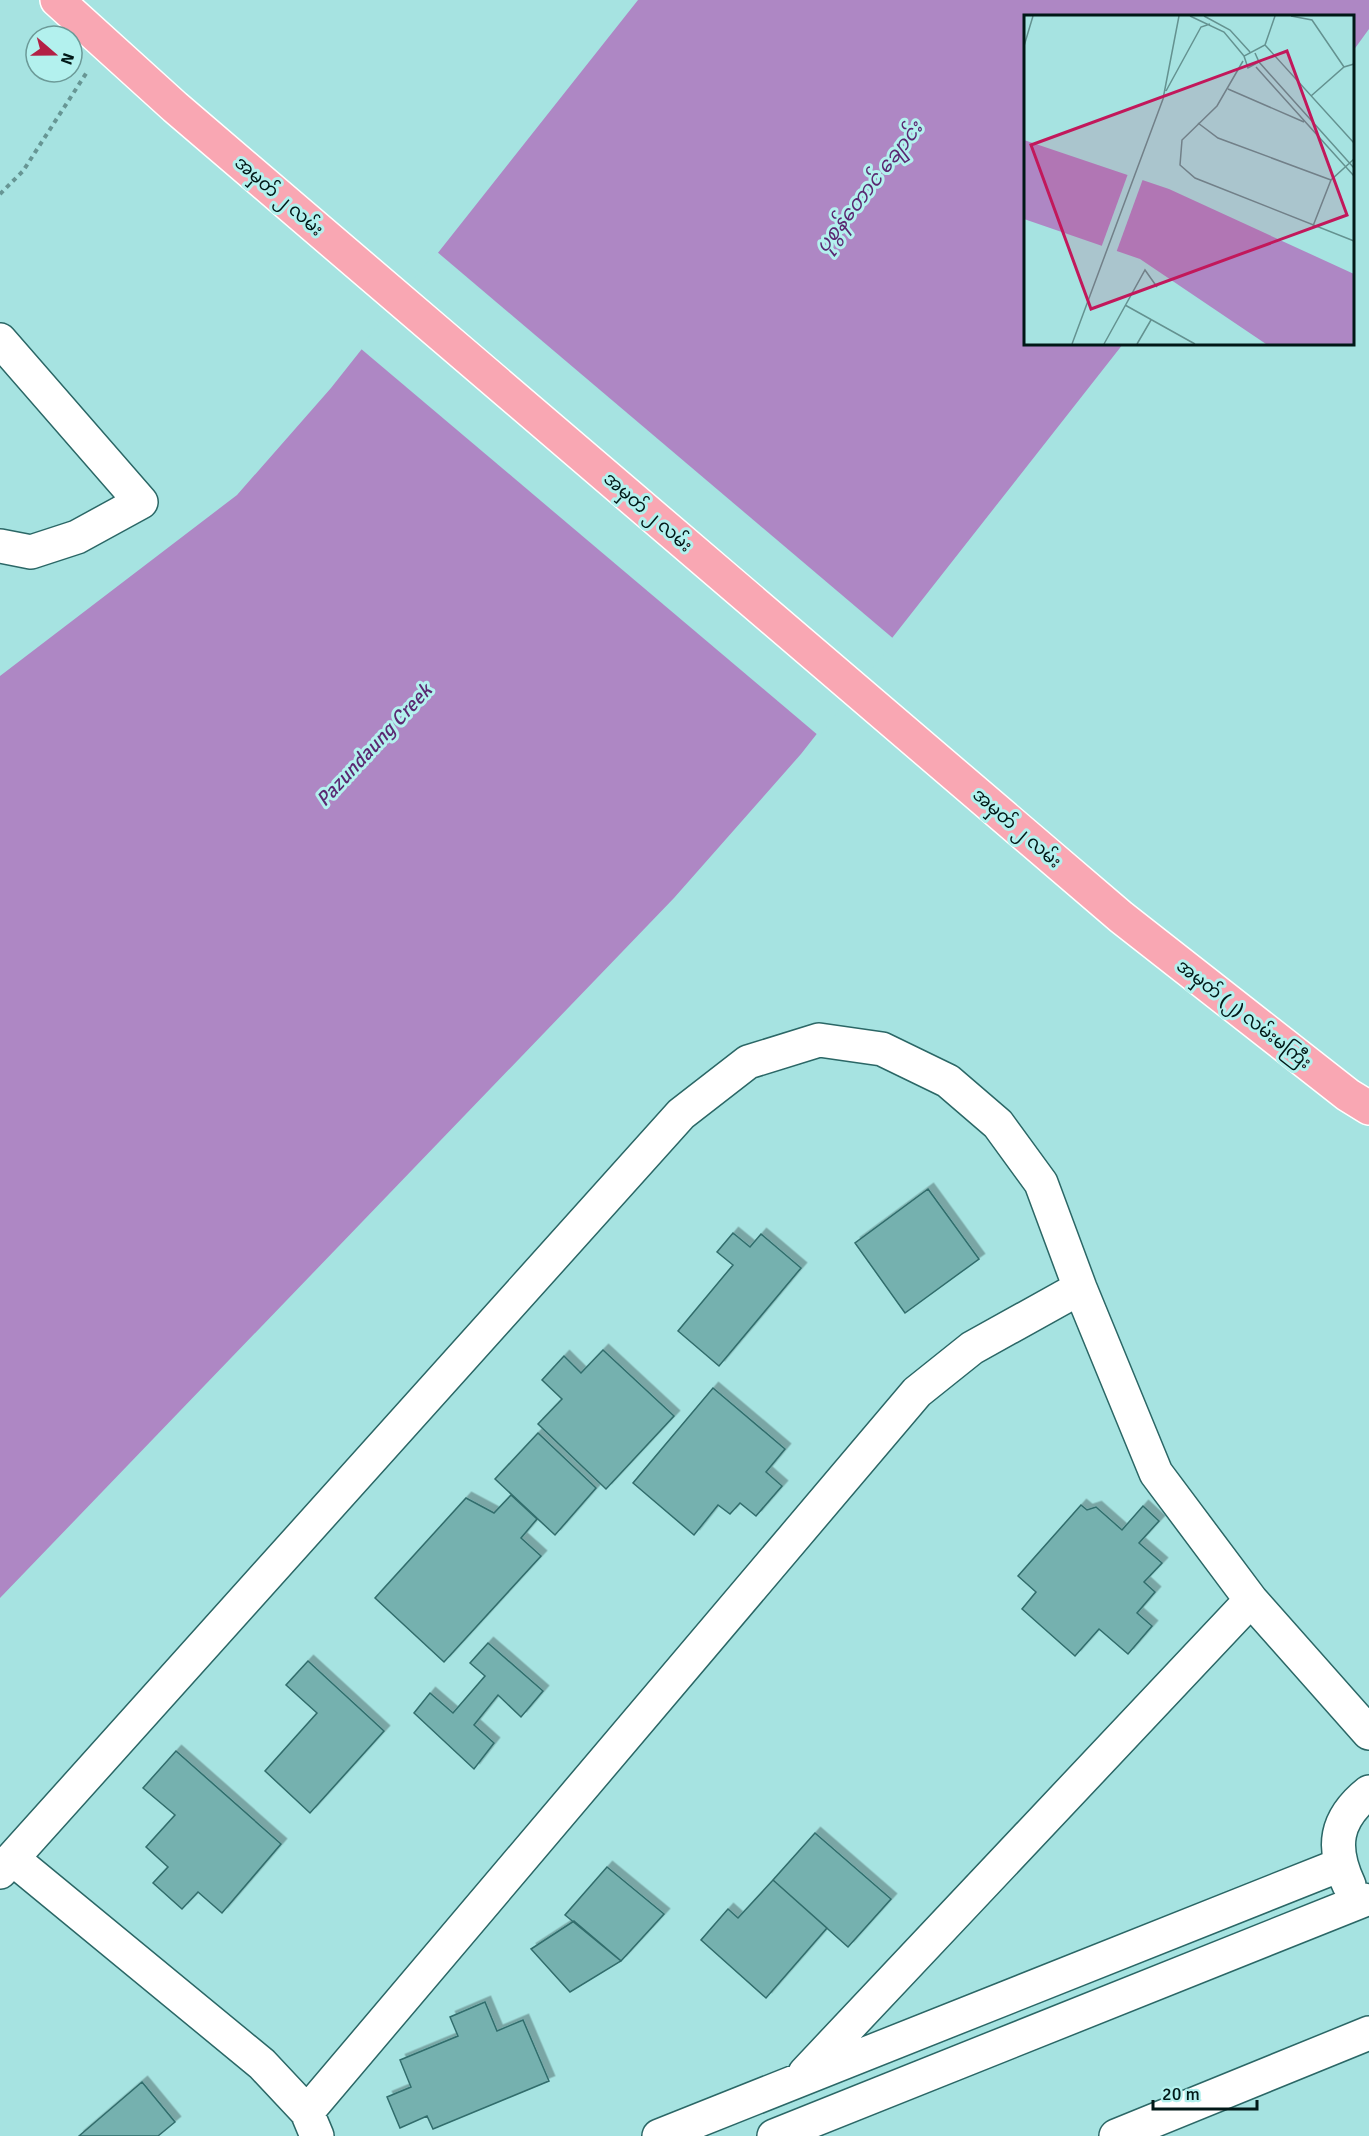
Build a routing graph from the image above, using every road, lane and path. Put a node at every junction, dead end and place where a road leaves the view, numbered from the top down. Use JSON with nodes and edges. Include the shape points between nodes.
{"nodes":[{"id":1,"x":57,"y":0,"type":"edge"},
{"id":2,"x":105,"y":43,"type":"junction"},
{"id":3,"x":0,"y":194,"type":"edge"},
{"id":4,"x":0,"y":340,"type":"edge"},
{"id":5,"x":0,"y":546,"type":"edge"},
{"id":6,"x":1121,"y":917,"type":"joint"},
{"id":7,"x":1369,"y":1108,"type":"edge"},
{"id":8,"x":1080,"y":1287,"type":"junction"},
{"id":9,"x":1251,"y":1600,"type":"junction"},
{"id":10,"x":1369,"y":1733,"type":"edge"},
{"id":11,"x":1369,"y":1792,"type":"edge"},
{"id":12,"x":1340,"y":1865,"type":"junction"},
{"id":13,"x":6,"y":1866,"type":"edge"},
{"id":14,"x":1367,"y":1901,"type":"edge"},
{"id":15,"x":1369,"y":2032,"type":"edge"},
{"id":16,"x":798,"y":2081,"type":"junction"},
{"id":17,"x":312,"y":2124,"type":"edge"},
{"id":18,"x":659,"y":2136,"type":"edge"},
{"id":19,"x":774,"y":2136,"type":"edge"},
{"id":20,"x":1116,"y":2136,"type":"edge"}],
"edges":[{"from":1,"to":2,"type":"main road"},
{"from":2,"to":3,"type":"path","via":[[23,171]]},
{"from":2,"to":6,"type":"main road","name":"အမှတ် ၂ လမ်း","via":[[174,107]]},
{"from":4,"to":5,"type":"street","via":[[141,502],[76,537],[31,552]]},
{"from":6,"to":7,"type":"main road","name":"အမှတ် (၂) လမ်းမကြီး"},
{"from":8,"to":9,"type":"street","via":[[1156,1473]]},
{"from":8,"to":13,"type":"street","via":[[1041,1184],[998,1124],[948,1081],[882,1049],[819,1040],[748,1062],[681,1114]]},
{"from":8,"to":17,"type":"street","via":[[972,1347],[917,1392]]},
{"from":9,"to":10,"type":"street"},
{"from":9,"to":16,"type":"street"},
{"from":11,"to":12,"type":"street","via":[[1355,1803],[1343,1821],[1337,1843]]},
{"from":12,"to":14,"type":"street","via":[[1349,1885]]},
{"from":12,"to":16,"type":"street"},
{"from":13,"to":17,"type":"street","via":[[262,2064]]},
{"from":14,"to":19,"type":"street"},
{"from":15,"to":20,"type":"street"},
{"from":16,"to":18,"type":"street"}]}
